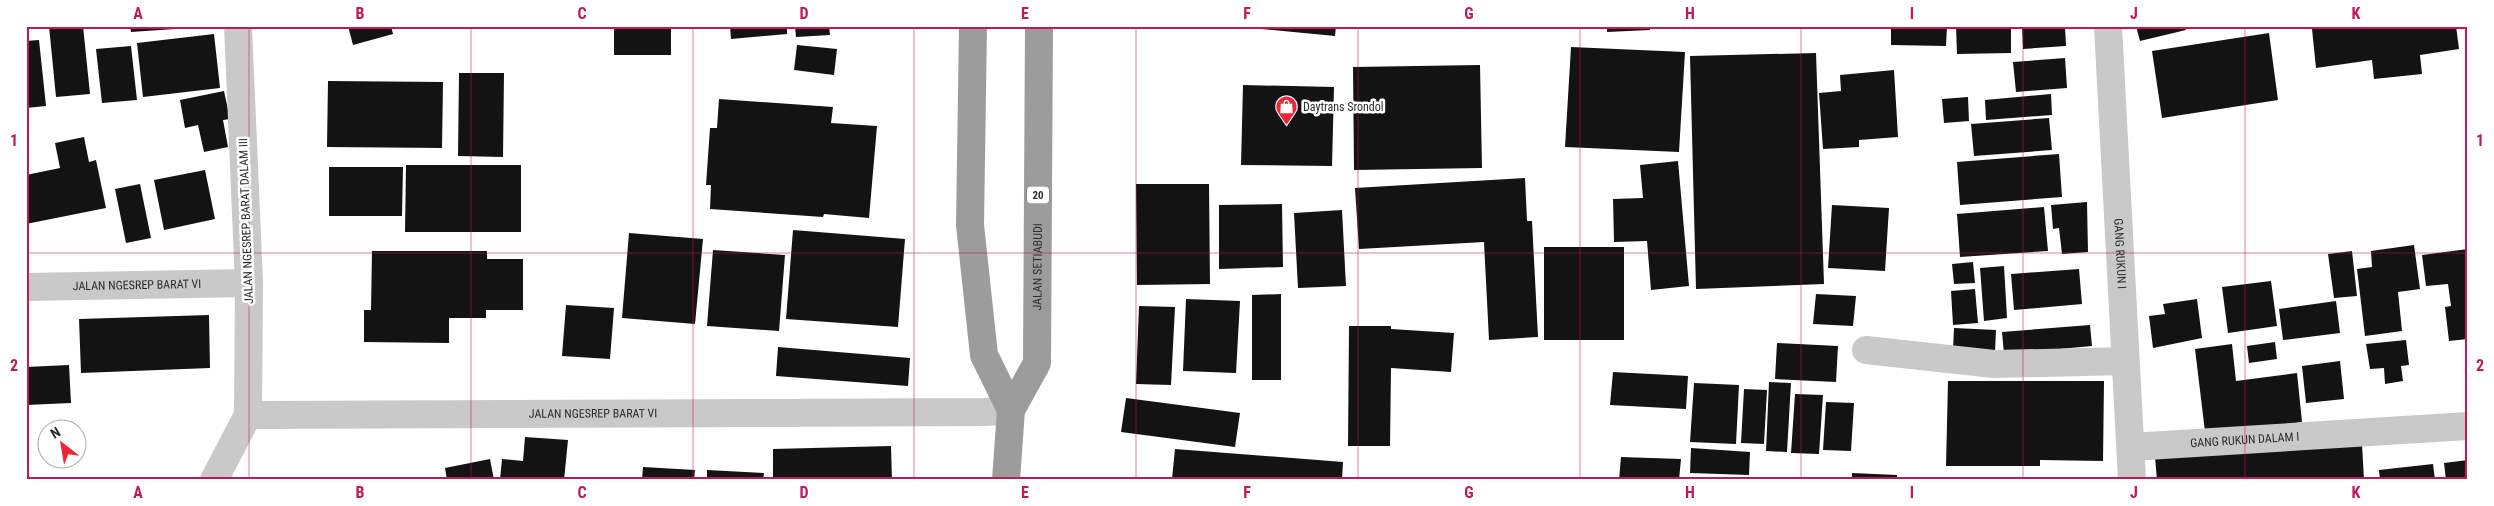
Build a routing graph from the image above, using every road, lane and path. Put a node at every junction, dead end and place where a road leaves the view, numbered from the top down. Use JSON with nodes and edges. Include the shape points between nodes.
{"nodes":[{"id":1,"x":238,"y":26,"type":"edge"},
{"id":2,"x":973,"y":26,"type":"edge"},
{"id":3,"x":1039,"y":26,"type":"edge"},
{"id":4,"x":2108,"y":26,"type":"edge"},
{"id":5,"x":249,"y":283,"type":"junction"},
{"id":6,"x":26,"y":287,"type":"edge"},
{"id":7,"x":1866,"y":350,"type":"dead end"},
{"id":8,"x":2125,"y":361,"type":"junction"},
{"id":9,"x":1011,"y":410,"type":"junction"},
{"id":10,"x":248,"y":415,"type":"junction"},
{"id":11,"x":2468,"y":426,"type":"edge"},
{"id":12,"x":2131,"y":447,"type":"junction"},
{"id":13,"x":214,"y":480,"type":"edge"},
{"id":14,"x":1006,"y":480,"type":"edge"},
{"id":15,"x":2132,"y":480,"type":"edge"}],
"edges":[{"from":1,"to":5,"type":"street","name":"JALAN NGESREP BARAT DALAM III"},
{"from":2,"to":9,"type":"highway","name":"JALAN SETIABUDI","number":"20","via":[[970,225],[984,354]]},
{"from":3,"to":9,"type":"highway","name":"JALAN SETIABUDI","number":"20","via":[[1037,363]]},
{"from":4,"to":8,"type":"street","name":"GANG RUKUN I"},
{"from":5,"to":6,"type":"street","name":"JALAN NGESREP BARAT VI"},
{"from":5,"to":10,"type":"street","name":"JALAN NGESREP BARAT DALAM III"},
{"from":7,"to":8,"type":"street","via":[[1994,364]]},
{"from":8,"to":12,"type":"street","name":"GANG RUKUN I"},
{"from":9,"to":10,"type":"street","name":"JALAN NGESREP BARAT VI"},
{"from":9,"to":14,"type":"highway","name":"JALAN SETIABUDI","number":"20"},
{"from":10,"to":13,"type":"street"},
{"from":11,"to":12,"type":"street","name":"GANG RUKUN DALAM I"},
{"from":12,"to":15,"type":"street","name":"GANG RUKUN I"}]}
